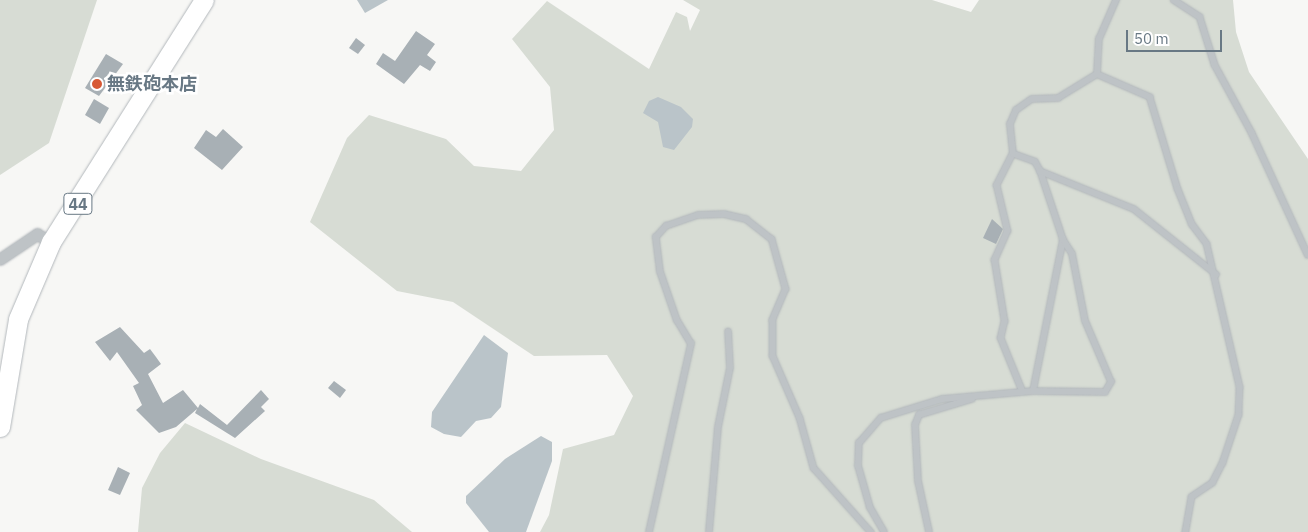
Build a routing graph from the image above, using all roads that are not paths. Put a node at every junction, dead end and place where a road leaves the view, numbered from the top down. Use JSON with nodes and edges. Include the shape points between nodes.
{"nodes":[{"id":1,"x":204,"y":0,"type":"edge"},
{"id":2,"x":1116,"y":0,"type":"edge"},
{"id":3,"x":1174,"y":0,"type":"edge"},
{"id":4,"x":1097,"y":74,"type":"junction"},
{"id":5,"x":1013,"y":154,"type":"junction"},
{"id":6,"x":1040,"y":171,"type":"junction"},
{"id":7,"x":1062,"y":240,"type":"junction"},
{"id":8,"x":51,"y":242,"type":"junction"},
{"id":9,"x":1308,"y":255,"type":"edge"},
{"id":10,"x":0,"y":259,"type":"edge"},
{"id":11,"x":1216,"y":274,"type":"junction"},
{"id":12,"x":728,"y":332,"type":"dead end"},
{"id":13,"x":1033,"y":391,"type":"junction"},
{"id":14,"x":1023,"y":392,"type":"junction"},
{"id":15,"x":986,"y":395,"type":"junction"},
{"id":16,"x":0,"y":427,"type":"edge"},
{"id":17,"x":649,"y":532,"type":"edge"},
{"id":18,"x":709,"y":532,"type":"edge"},
{"id":19,"x":871,"y":532,"type":"edge"},
{"id":20,"x":884,"y":532,"type":"edge"},
{"id":21,"x":929,"y":532,"type":"edge"},
{"id":22,"x":1186,"y":532,"type":"edge"}],
"edges":[{"from":1,"to":8,"type":"main road","number":"44"},
{"from":2,"to":4,"type":"lane","via":[[1099,39]]},
{"from":3,"to":9,"type":"lane","via":[[1200,17],[1215,65],[1252,133]]},
{"from":4,"to":5,"type":"lane","via":[[1058,98],[1032,99],[1016,110],[1010,124]]},
{"from":4,"to":11,"type":"lane","via":[[1150,97],[1178,190],[1192,224],[1207,244]]},
{"from":5,"to":6,"type":"lane","via":[[1035,162]]},
{"from":5,"to":14,"type":"lane","via":[[998,185],[1008,231],[995,260],[1005,321],[1001,338]]},
{"from":6,"to":7,"type":"lane"},
{"from":6,"to":11,"type":"lane","via":[[1134,209]]},
{"from":7,"to":13,"type":"lane"},
{"from":7,"to":13,"type":"lane","via":[[1070,245],[1085,321],[1111,382],[1105,392]]},
{"from":8,"to":10,"type":"street","via":[[37,234]]},
{"from":8,"to":16,"type":"main road","number":"44","via":[[18,319]]},
{"from":11,"to":22,"type":"lane","via":[[1241,401],[1214,483],[1192,498],[1186,509]]},
{"from":12,"to":18,"type":"lane","via":[[730,368],[718,427]]},
{"from":13,"to":14,"type":"lane"},
{"from":14,"to":15,"type":"lane"},
{"from":15,"to":20,"type":"lane","via":[[942,399],[881,418],[868,428],[859,443],[858,466],[870,508]]},
{"from":15,"to":21,"type":"lane","via":[[919,415],[915,425],[918,481]]},
{"from":17,"to":19,"type":"lane","via":[[691,344],[677,320],[660,272],[656,238],[666,226],[698,215],[716,214],[746,219],[772,239],[786,289],[773,320],[772,356],[800,418],[814,468]]}]}
